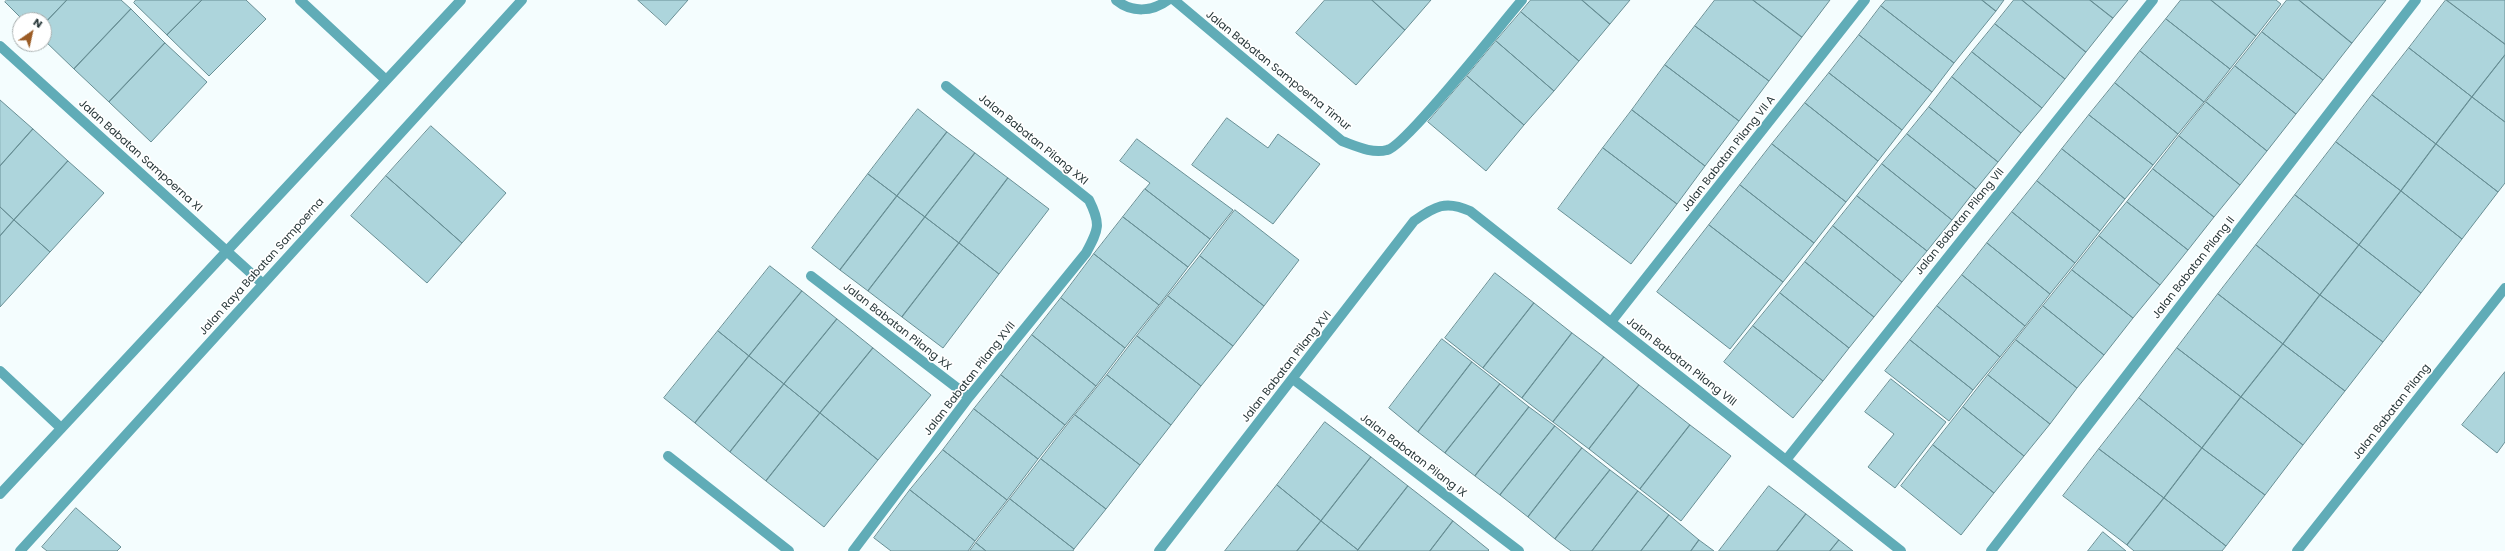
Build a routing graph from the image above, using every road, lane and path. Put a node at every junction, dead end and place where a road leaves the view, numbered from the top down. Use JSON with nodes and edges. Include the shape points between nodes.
{"nodes":[{"id":1,"x":300,"y":0,"type":"edge"},
{"id":2,"x":461,"y":0,"type":"edge"},
{"id":3,"x":522,"y":0,"type":"edge"},
{"id":4,"x":1116,"y":0,"type":"edge"},
{"id":5,"x":1168,"y":0,"type":"edge"},
{"id":6,"x":1174,"y":0,"type":"edge"},
{"id":7,"x":1522,"y":0,"type":"edge"},
{"id":8,"x":1865,"y":0,"type":"edge"},
{"id":9,"x":2153,"y":0,"type":"edge"},
{"id":10,"x":2413,"y":1,"type":"edge"},
{"id":11,"x":0,"y":46,"type":"edge"},
{"id":12,"x":386,"y":80,"type":"junction"},
{"id":13,"x":946,"y":86,"type":"dead end"},
{"id":14,"x":1441,"y":206,"type":"joint"},
{"id":15,"x":1098,"y":218,"type":"joint"},
{"id":16,"x":226,"y":251,"type":"junction"},
{"id":17,"x":811,"y":276,"type":"dead end"},
{"id":18,"x":263,"y":284,"type":"junction"},
{"id":19,"x":2505,"y":288,"type":"edge"},
{"id":20,"x":1611,"y":322,"type":"junction"},
{"id":21,"x":0,"y":371,"type":"edge"},
{"id":22,"x":1293,"y":379,"type":"junction"},
{"id":23,"x":969,"y":397,"type":"junction"},
{"id":24,"x":61,"y":428,"type":"junction"},
{"id":25,"x":668,"y":456,"type":"dead end"},
{"id":26,"x":1786,"y":460,"type":"junction"},
{"id":27,"x":0,"y":494,"type":"edge"},
{"id":28,"x":20,"y":551,"type":"edge"},
{"id":29,"x":789,"y":551,"type":"edge"},
{"id":30,"x":853,"y":551,"type":"edge"},
{"id":31,"x":1159,"y":551,"type":"edge"},
{"id":32,"x":1518,"y":551,"type":"edge"},
{"id":33,"x":1901,"y":551,"type":"edge"},
{"id":34,"x":1991,"y":551,"type":"edge"},
{"id":35,"x":2297,"y":551,"type":"edge"}],
"edges":[{"from":1,"to":12,"type":"street"},
{"from":2,"to":12,"type":"street"},
{"from":3,"to":18,"type":"street","name":"Jalan Raya Babatan Sampoerna"},
{"from":4,"to":5,"type":"street","via":[[1134,9],[1148,10]]},
{"from":6,"to":7,"type":"street","name":"Jalan Babatan Sampoerna Timur","via":[[1342,141],[1368,150],[1388,150],[1405,138]]},
{"from":8,"to":20,"type":"street","name":"Jalan Babatan Pilang VII A"},
{"from":9,"to":26,"type":"street","name":"Jalan Babatan Pilang VII"},
{"from":10,"to":34,"type":"street","name":"Jalan Babatan Pilang II"},
{"from":11,"to":16,"type":"street","name":"Jalan Babatan Sampoerna XI"},
{"from":12,"to":16,"type":"street"},
{"from":13,"to":15,"type":"street","name":"Jalan Babatan Pilang XXI","via":[[1079,191],[1089,200]]},
{"from":14,"to":20,"type":"street","name":"Jalan Babatan Pilang VIII","via":[[1455,204],[1470,211]]},
{"from":14,"to":22,"type":"street","name":"Jalan Babatan Pilang XVI","via":[[1414,221]]},
{"from":15,"to":23,"type":"street","name":"Jalan Babatan Pilang XVII","via":[[1097,233],[1086,253]]},
{"from":16,"to":18,"type":"street","name":"Jalan Babatan Sampoerna XI"},
{"from":16,"to":24,"type":"street"},
{"from":17,"to":23,"type":"street","name":"Jalan Babatan Pilang XX"},
{"from":18,"to":28,"type":"street","name":"Jalan Raya Babatan Sampoerna"},
{"from":19,"to":35,"type":"street","name":"Jalan Babatan Pilang"},
{"from":20,"to":26,"type":"street","name":"Jalan Babatan Pilang VIII"},
{"from":21,"to":24,"type":"street"},
{"from":22,"to":31,"type":"street","name":"Jalan Babatan Pilang XVI"},
{"from":22,"to":32,"type":"street","name":"Jalan Babatan Pilang IX"},
{"from":23,"to":30,"type":"street","name":"Jalan Babatan Pilang XVII"},
{"from":24,"to":27,"type":"street"},
{"from":25,"to":29,"type":"street"},
{"from":26,"to":33,"type":"street","name":"Jalan Babatan Pilang VIII"}]}
